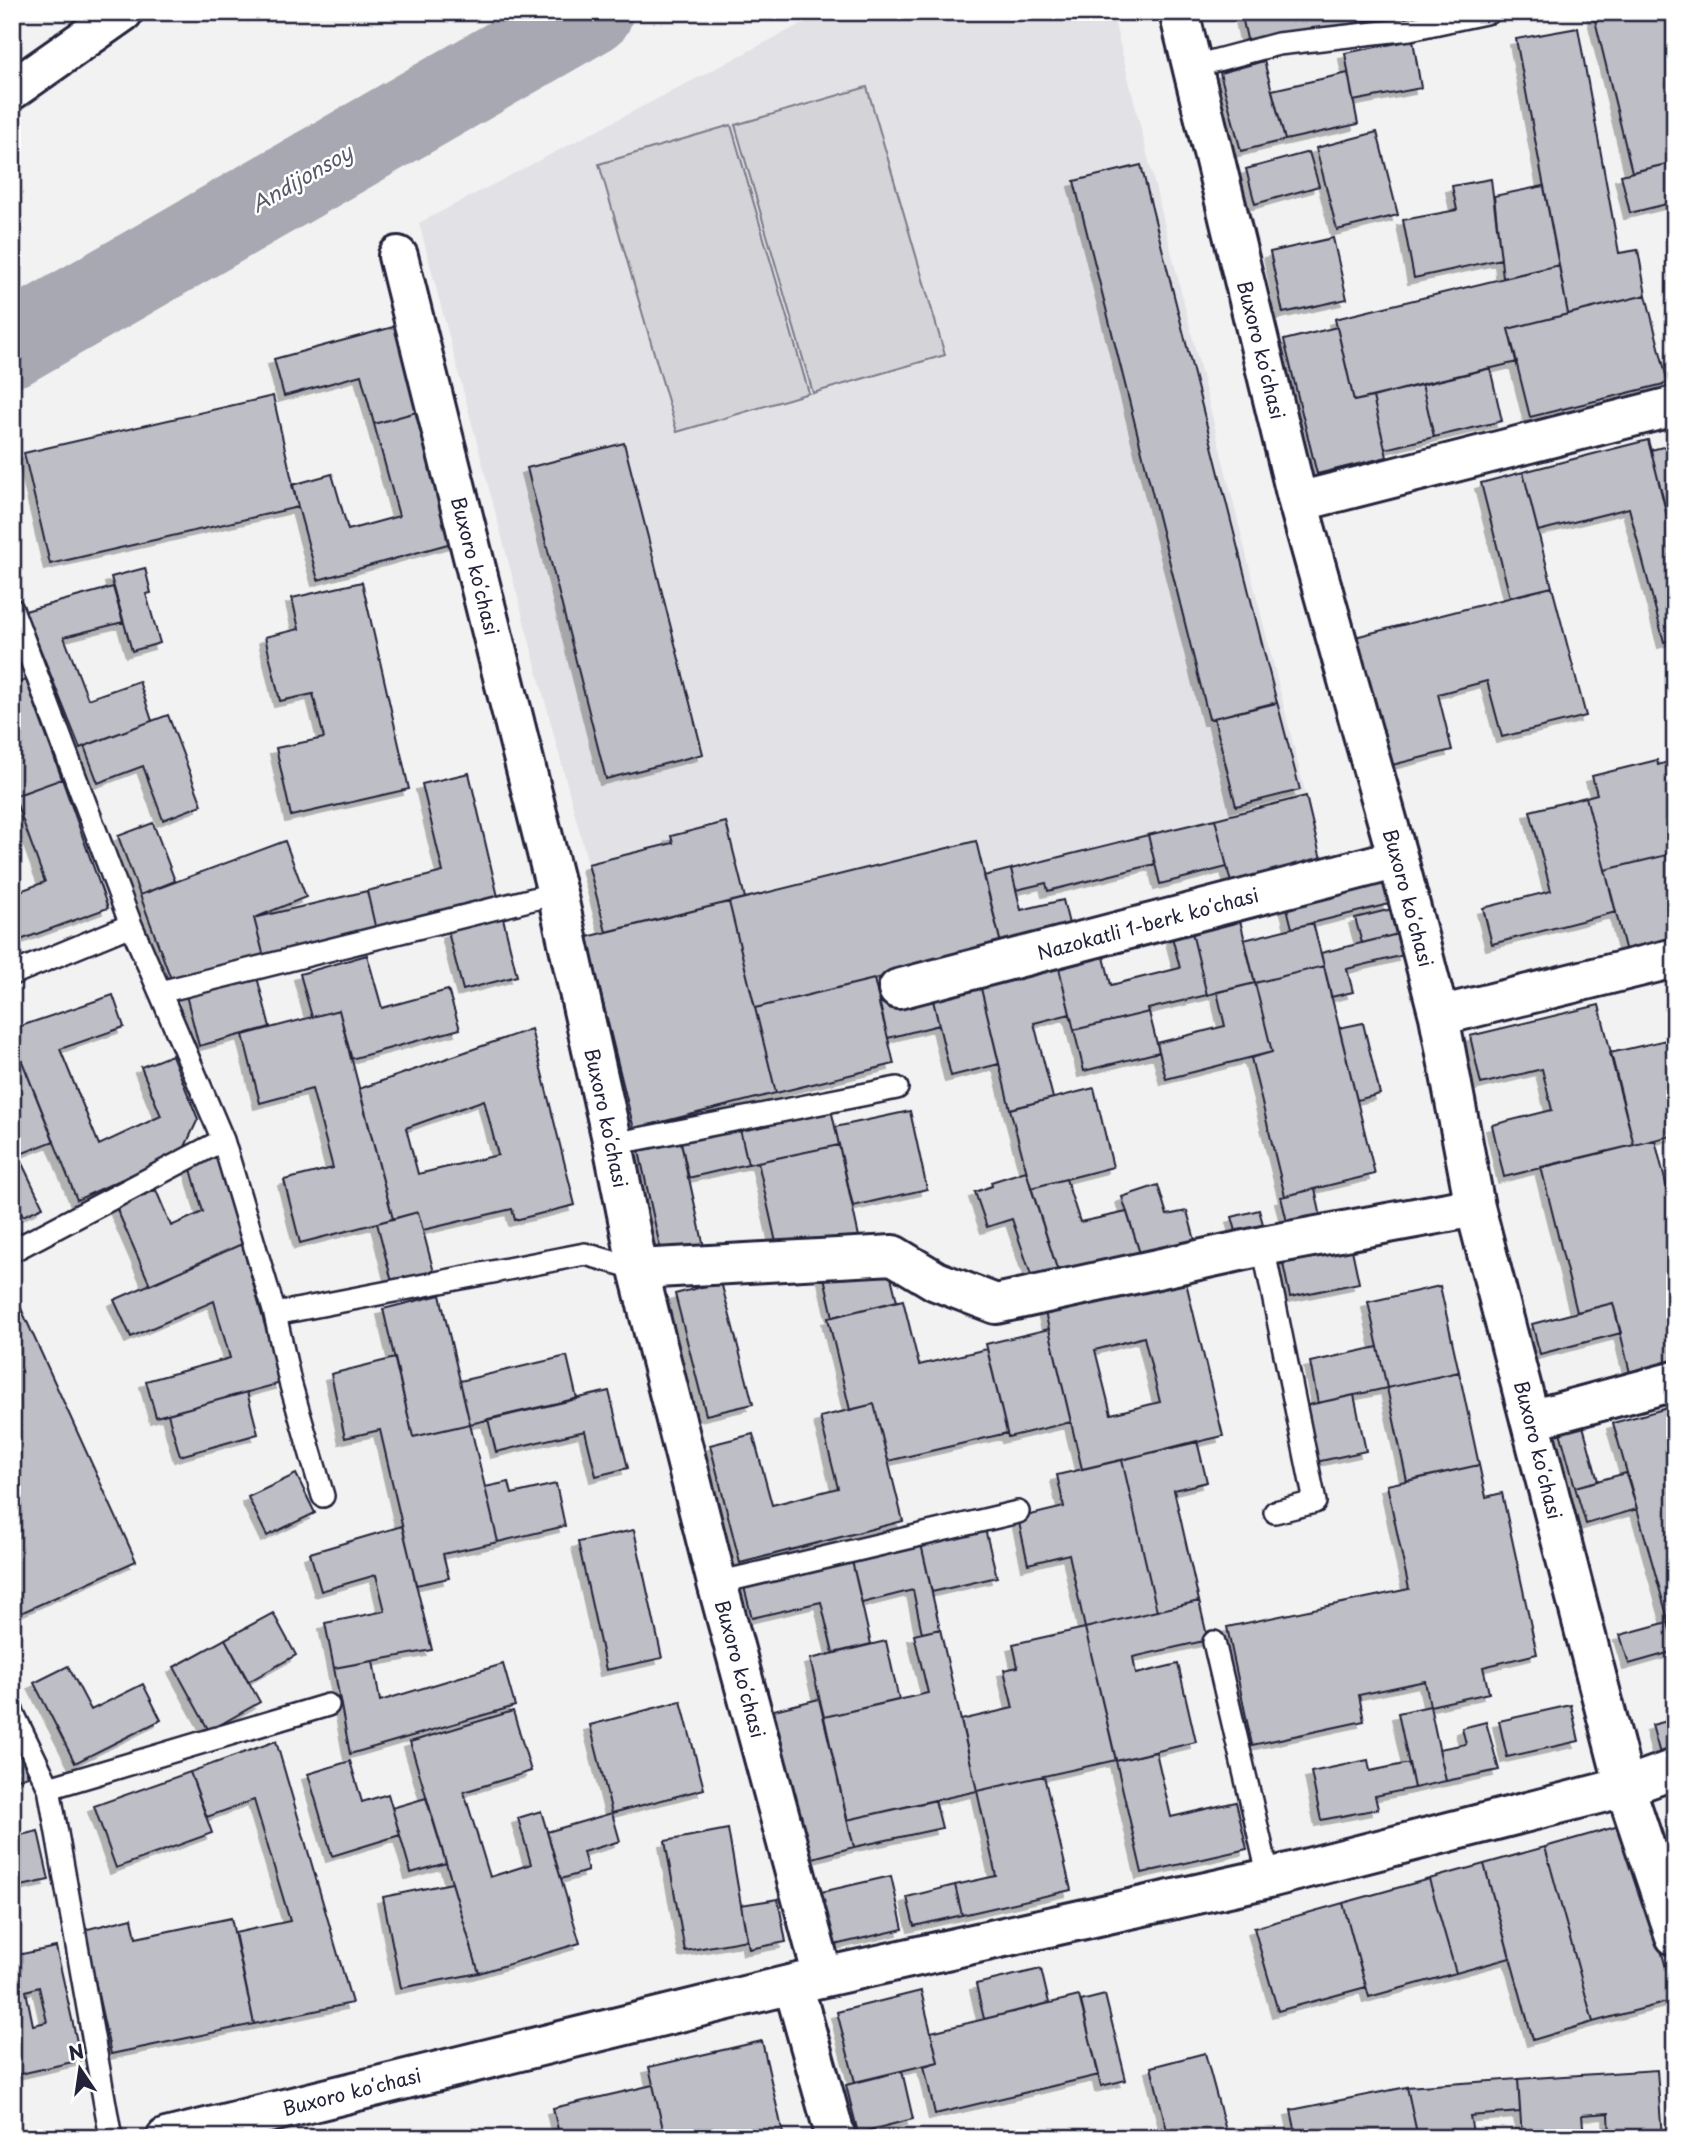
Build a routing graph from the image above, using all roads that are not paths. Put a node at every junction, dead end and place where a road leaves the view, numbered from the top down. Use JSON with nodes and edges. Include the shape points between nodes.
{"nodes":[{"id":1,"x":123,"y":12,"type":"edge"},
{"id":2,"x":1179,"y":12,"type":"edge"},
{"id":3,"x":1490,"y":12,"type":"edge"},
{"id":4,"x":1191,"y":67,"type":"junction"},
{"id":5,"x":12,"y":90,"type":"edge"},
{"id":6,"x":398,"y":256,"type":"dead end"},
{"id":7,"x":1675,"y":405,"type":"edge"},
{"id":8,"x":1298,"y":502,"type":"junction"},
{"id":9,"x":12,"y":609,"type":"edge"},
{"id":10,"x":1398,"y":859,"type":"junction"},
{"id":11,"x":557,"y":893,"type":"junction"},
{"id":12,"x":131,"y":925,"type":"junction"},
{"id":13,"x":1675,"y":958,"type":"edge"},
{"id":14,"x":12,"y":974,"type":"edge"},
{"id":15,"x":898,"y":989,"type":"dead end"},
{"id":16,"x":160,"y":992,"type":"junction"},
{"id":17,"x":1439,"y":1016,"type":"junction"},
{"id":18,"x":897,"y":1088,"type":"dead end"},
{"id":19,"x":223,"y":1140,"type":"junction"},
{"id":20,"x":613,"y":1144,"type":"junction"},
{"id":21,"x":1475,"y":1207,"type":"junction"},
{"id":22,"x":1263,"y":1246,"type":"junction"},
{"id":23,"x":12,"y":1251,"type":"edge"},
{"id":24,"x":638,"y":1269,"type":"junction"},
{"id":25,"x":275,"y":1314,"type":"junction"},
{"id":26,"x":1675,"y":1381,"type":"edge"},
{"id":27,"x":1530,"y":1420,"type":"junction"},
{"id":28,"x":323,"y":1496,"type":"dead end"},
{"id":29,"x":1018,"y":1512,"type":"dead end"},
{"id":30,"x":1275,"y":1512,"type":"dead end"},
{"id":31,"x":717,"y":1583,"type":"junction"},
{"id":32,"x":1214,"y":1642,"type":"dead end"},
{"id":33,"x":328,"y":1705,"type":"dead end"},
{"id":34,"x":12,"y":1711,"type":"edge"},
{"id":35,"x":1675,"y":1769,"type":"edge"},
{"id":36,"x":1625,"y":1787,"type":"junction"},
{"id":37,"x":49,"y":1788,"type":"junction"},
{"id":38,"x":1269,"y":1878,"type":"junction"},
{"id":39,"x":1675,"y":1936,"type":"edge"},
{"id":40,"x":808,"y":1981,"type":"junction"},
{"id":41,"x":111,"y":2138,"type":"edge"},
{"id":42,"x":166,"y":2138,"type":"edge"},
{"id":43,"x":836,"y":2138,"type":"edge"}],
"edges":[{"from":1,"to":5,"type":"street"},
{"from":2,"to":4,"type":"street","name":"Buxoro koʻchasi"},
{"from":3,"to":4,"type":"lane","via":[[1410,29],[1278,44]]},
{"from":4,"to":8,"type":"street","name":"Buxoro koʻchasi"},
{"from":6,"to":11,"type":"street","name":"Buxoro koʻchasi"},
{"from":7,"to":8,"type":"street"},
{"from":8,"to":10,"type":"street","name":"Buxoro koʻchasi"},
{"from":9,"to":12,"type":"lane"},
{"from":10,"to":15,"type":"street","name":"Nazokatli 1-berk koʻchasi"},
{"from":10,"to":17,"type":"street","name":"Buxoro koʻchasi"},
{"from":11,"to":16,"type":"lane"},
{"from":11,"to":20,"type":"street","name":"Buxoro koʻchasi"},
{"from":12,"to":14,"type":"lane"},
{"from":12,"to":16,"type":"lane"},
{"from":13,"to":17,"type":"street"},
{"from":16,"to":19,"type":"lane"},
{"from":17,"to":21,"type":"street","name":"Buxoro koʻchasi"},
{"from":18,"to":20,"type":"lane"},
{"from":19,"to":23,"type":"lane"},
{"from":19,"to":25,"type":"lane"},
{"from":20,"to":24,"type":"street","name":"Buxoro koʻchasi"},
{"from":21,"to":22,"type":"street"},
{"from":21,"to":27,"type":"street","name":"Buxoro koʻchasi"},
{"from":22,"to":24,"type":"street","via":[[996,1304],[936,1281],[893,1255]]},
{"from":22,"to":30,"type":"lane","via":[[1315,1502]]},
{"from":24,"to":25,"type":"lane","via":[[585,1254]]},
{"from":24,"to":31,"type":"street","name":"Buxoro koʻchasi"},
{"from":25,"to":28,"type":"lane"},
{"from":26,"to":27,"type":"street"},
{"from":27,"to":36,"type":"street","name":"Buxoro koʻchasi"},
{"from":29,"to":31,"type":"lane"},
{"from":31,"to":40,"type":"street","name":"Buxoro koʻchasi"},
{"from":32,"to":38,"type":"lane"},
{"from":33,"to":37,"type":"lane"},
{"from":34,"to":37,"type":"lane"},
{"from":35,"to":36,"type":"street","name":"Buxoro koʻchasi"},
{"from":36,"to":38,"type":"street","name":"Buxoro koʻchasi"},
{"from":36,"to":39,"type":"street"},
{"from":37,"to":41,"type":"lane"},
{"from":38,"to":40,"type":"street","name":"Buxoro koʻchasi"},
{"from":40,"to":42,"type":"street","name":"Buxoro koʻchasi"},
{"from":40,"to":43,"type":"street"}]}
